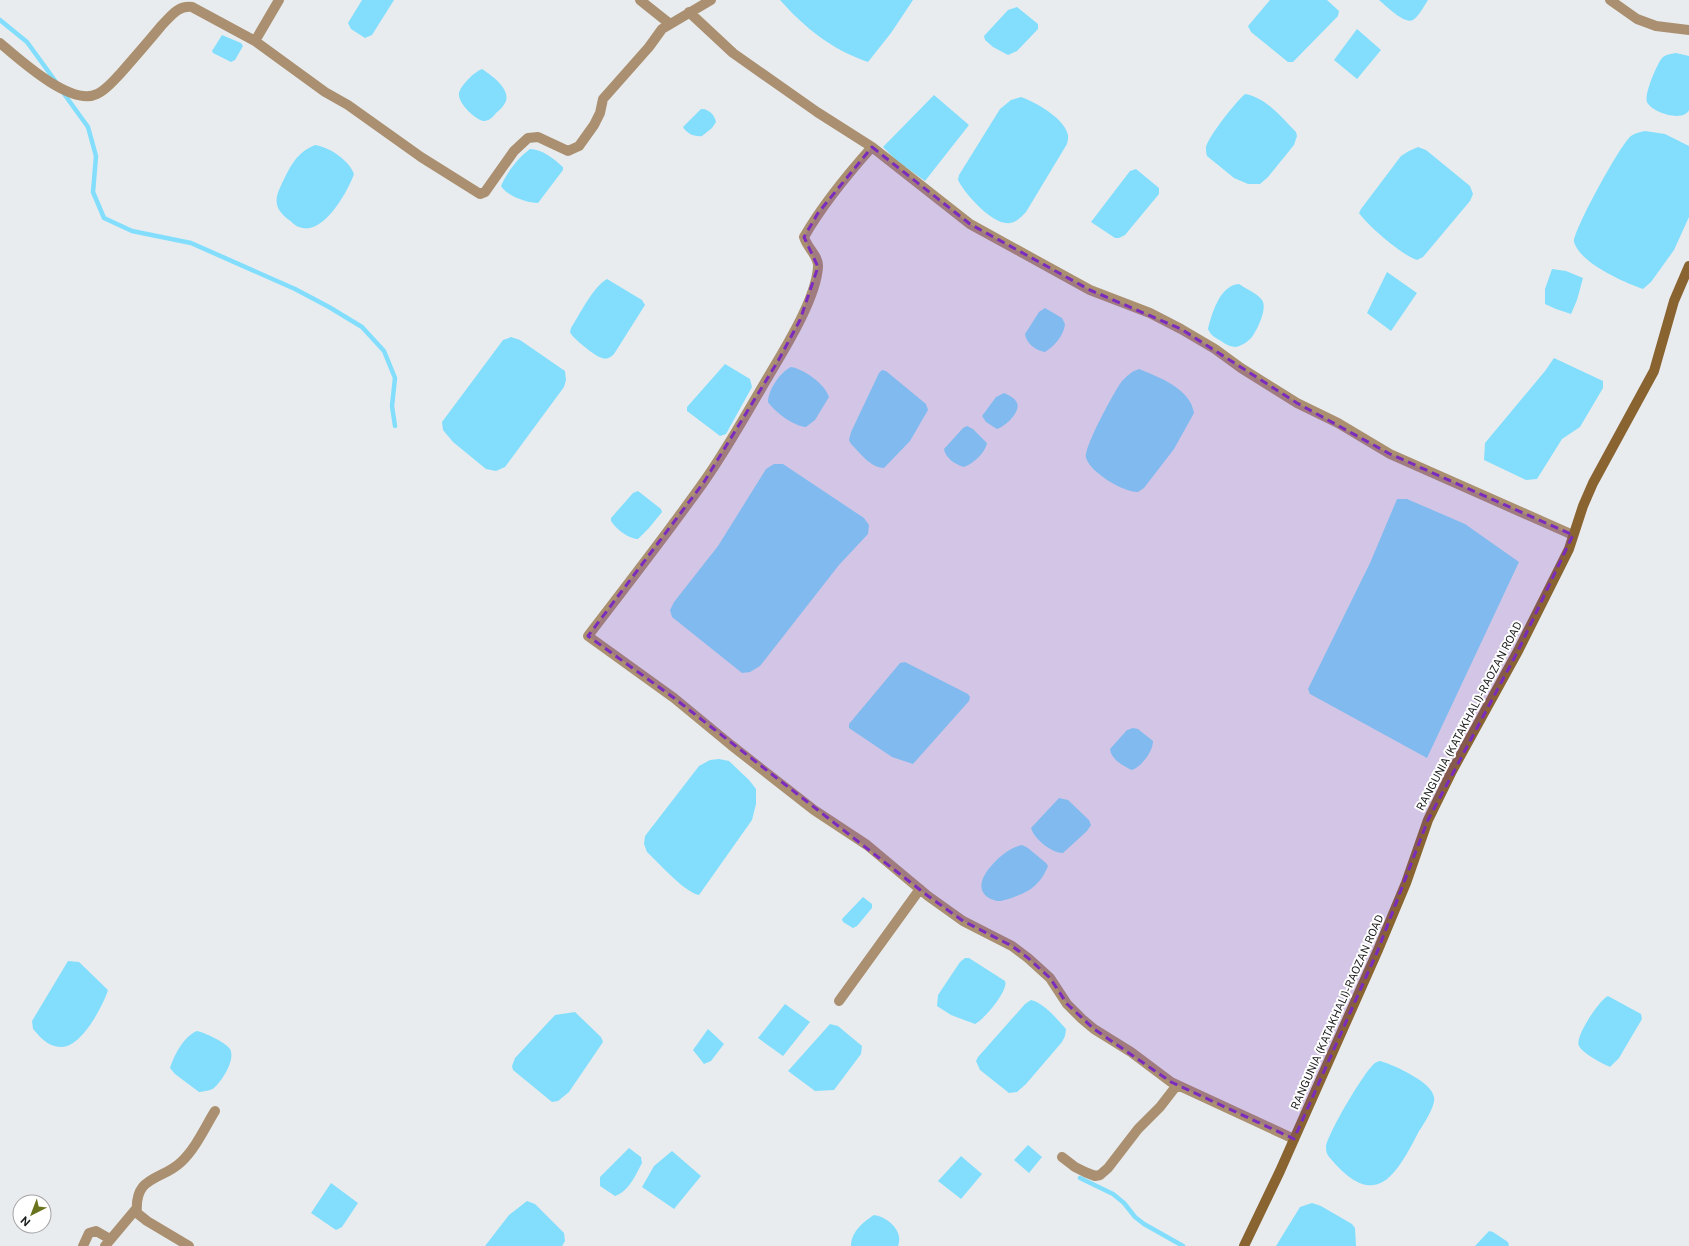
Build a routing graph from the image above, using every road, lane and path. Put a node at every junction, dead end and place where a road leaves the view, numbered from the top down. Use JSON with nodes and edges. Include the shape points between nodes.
{"nodes":[{"id":1,"x":279,"y":0,"type":"edge"},
{"id":2,"x":640,"y":0,"type":"edge"},
{"id":3,"x":711,"y":0,"type":"edge"},
{"id":4,"x":1610,"y":0,"type":"edge"},
{"id":5,"x":689,"y":12,"type":"junction"},
{"id":6,"x":670,"y":24,"type":"junction"},
{"id":7,"x":1689,"y":30,"type":"edge"},
{"id":8,"x":255,"y":41,"type":"junction"},
{"id":9,"x":0,"y":44,"type":"edge"},
{"id":10,"x":872,"y":147,"type":"junction"},
{"id":11,"x":1689,"y":266,"type":"edge"},
{"id":12,"x":1573,"y":535,"type":"junction"},
{"id":13,"x":920,"y":889,"type":"junction"},
{"id":14,"x":839,"y":1001,"type":"dead end"},
{"id":15,"x":1177,"y":1085,"type":"junction"},
{"id":16,"x":215,"y":1111,"type":"dead end"},
{"id":17,"x":1294,"y":1139,"type":"junction"},
{"id":18,"x":1062,"y":1157,"type":"dead end"},
{"id":19,"x":136,"y":1209,"type":"junction"},
{"id":20,"x":108,"y":1242,"type":"edge"},
{"id":21,"x":83,"y":1246,"type":"edge"},
{"id":22,"x":189,"y":1246,"type":"edge"},
{"id":23,"x":1244,"y":1246,"type":"edge"}],
"edges":[{"from":1,"to":8,"type":"street"},
{"from":2,"to":6,"type":"street"},
{"from":3,"to":5,"type":"street"},
{"from":4,"to":7,"type":"street","via":[[1637,19],[1656,26]]},
{"from":5,"to":6,"type":"street"},
{"from":5,"to":10,"type":"street","via":[[733,53]]},
{"from":6,"to":8,"type":"street","via":[[662,29],[603,99],[594,125],[579,146],[568,151],[538,137],[528,138],[514,151],[485,192],[480,194],[325,92]]},
{"from":8,"to":9,"type":"street","via":[[192,7],[181,8],[107,87],[96,95],[80,96],[38,75]]},
{"from":10,"to":12,"type":"street","via":[[970,224],[1090,290],[1181,328],[1281,393],[1390,454]]},
{"from":10,"to":13,"type":"street","via":[[822,207],[804,237],[818,267],[800,320],[778,361],[704,482],[588,636],[674,698],[814,810],[867,845]]},
{"from":11,"to":12,"type":"main road","name":"RANGUNIA (KATAKHALI)-RAOZAN ROAD","via":[[1674,301],[1654,371],[1593,484]]},
{"from":12,"to":17,"type":"main road","name":"RANGUNIA (KATAKHALI)-RAOZAN ROAD","via":[[1569,549],[1518,651],[1465,745],[1428,820],[1406,883],[1378,950]]},
{"from":13,"to":14,"type":"street"},
{"from":13,"to":15,"type":"street","via":[[964,921],[1012,946],[1050,978],[1067,1004],[1082,1019]]},
{"from":15,"to":17,"type":"street"},
{"from":15,"to":18,"type":"street","via":[[1100,1175],[1095,1176],[1080,1169]]},
{"from":16,"to":19,"type":"street","via":[[181,1162],[154,1177],[141,1189]]},
{"from":17,"to":23,"type":"main road","name":"RANGUNIA (KATAKHALI)-RAOZAN ROAD"},
{"from":19,"to":20,"type":"street"},
{"from":19,"to":22,"type":"street","via":[[147,1221]]},
{"from":20,"to":21,"type":"street","via":[[96,1231],[89,1233]]}]}
